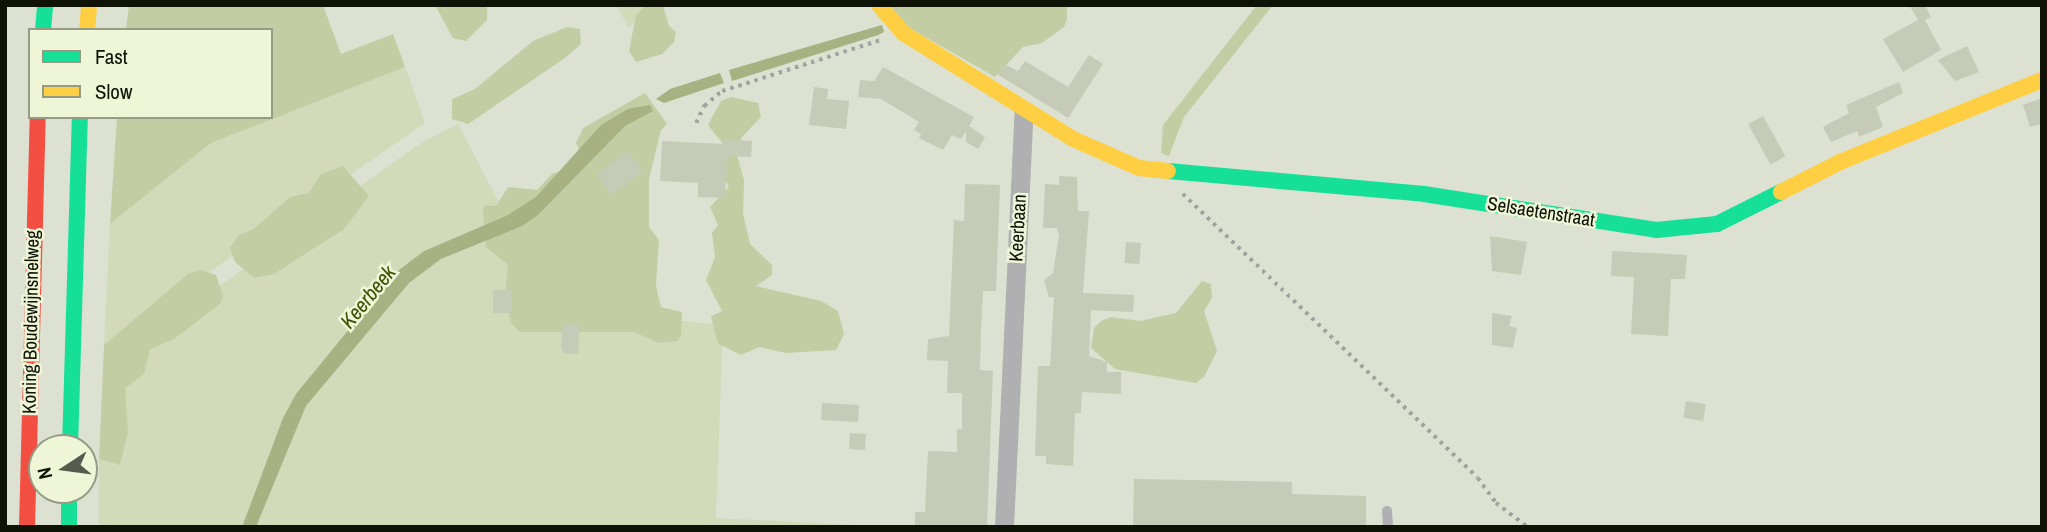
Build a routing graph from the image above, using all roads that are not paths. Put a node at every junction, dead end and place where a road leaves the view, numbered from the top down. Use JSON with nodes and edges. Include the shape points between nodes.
{"nodes":[{"id":1,"x":45,"y":5,"type":"edge"},
{"id":2,"x":89,"y":5,"type":"edge"},
{"id":3,"x":879,"y":5,"type":"edge"},
{"id":4,"x":43,"y":28,"type":"edge"},
{"id":5,"x":87,"y":28,"type":"edge"},
{"id":6,"x":2042,"y":80,"type":"edge"},
{"id":7,"x":1024,"y":110,"type":"junction"},
{"id":8,"x":38,"y":119,"type":"edge"},
{"id":9,"x":80,"y":119,"type":"edge"},
{"id":10,"x":70,"y":434,"type":"edge"},
{"id":11,"x":69,"y":504,"type":"edge"},
{"id":12,"x":1388,"y":511,"type":"dead end"},
{"id":13,"x":27,"y":527,"type":"edge"},
{"id":14,"x":69,"y":527,"type":"edge"},
{"id":15,"x":1004,"y":527,"type":"edge"},
{"id":16,"x":1388,"y":527,"type":"edge"}],
"edges":[{"from":1,"to":4,"type":"main road"},
{"from":2,"to":5,"type":"main road"},
{"from":3,"to":7,"type":"main road","via":[[903,33]]},
{"from":6,"to":7,"type":"main road","name":"Selsaetenstraat","via":[[1840,162],[1730,219],[1676,230],[1396,191],[1167,173],[1117,162]]},
{"from":7,"to":15,"type":"street","name":"Keerbaan"},
{"from":8,"to":13,"type":"main road","name":"Koning Boudewijnsnelweg"},
{"from":9,"to":10,"type":"main road"},
{"from":11,"to":14,"type":"main road"},
{"from":12,"to":16,"type":"lane"}]}
